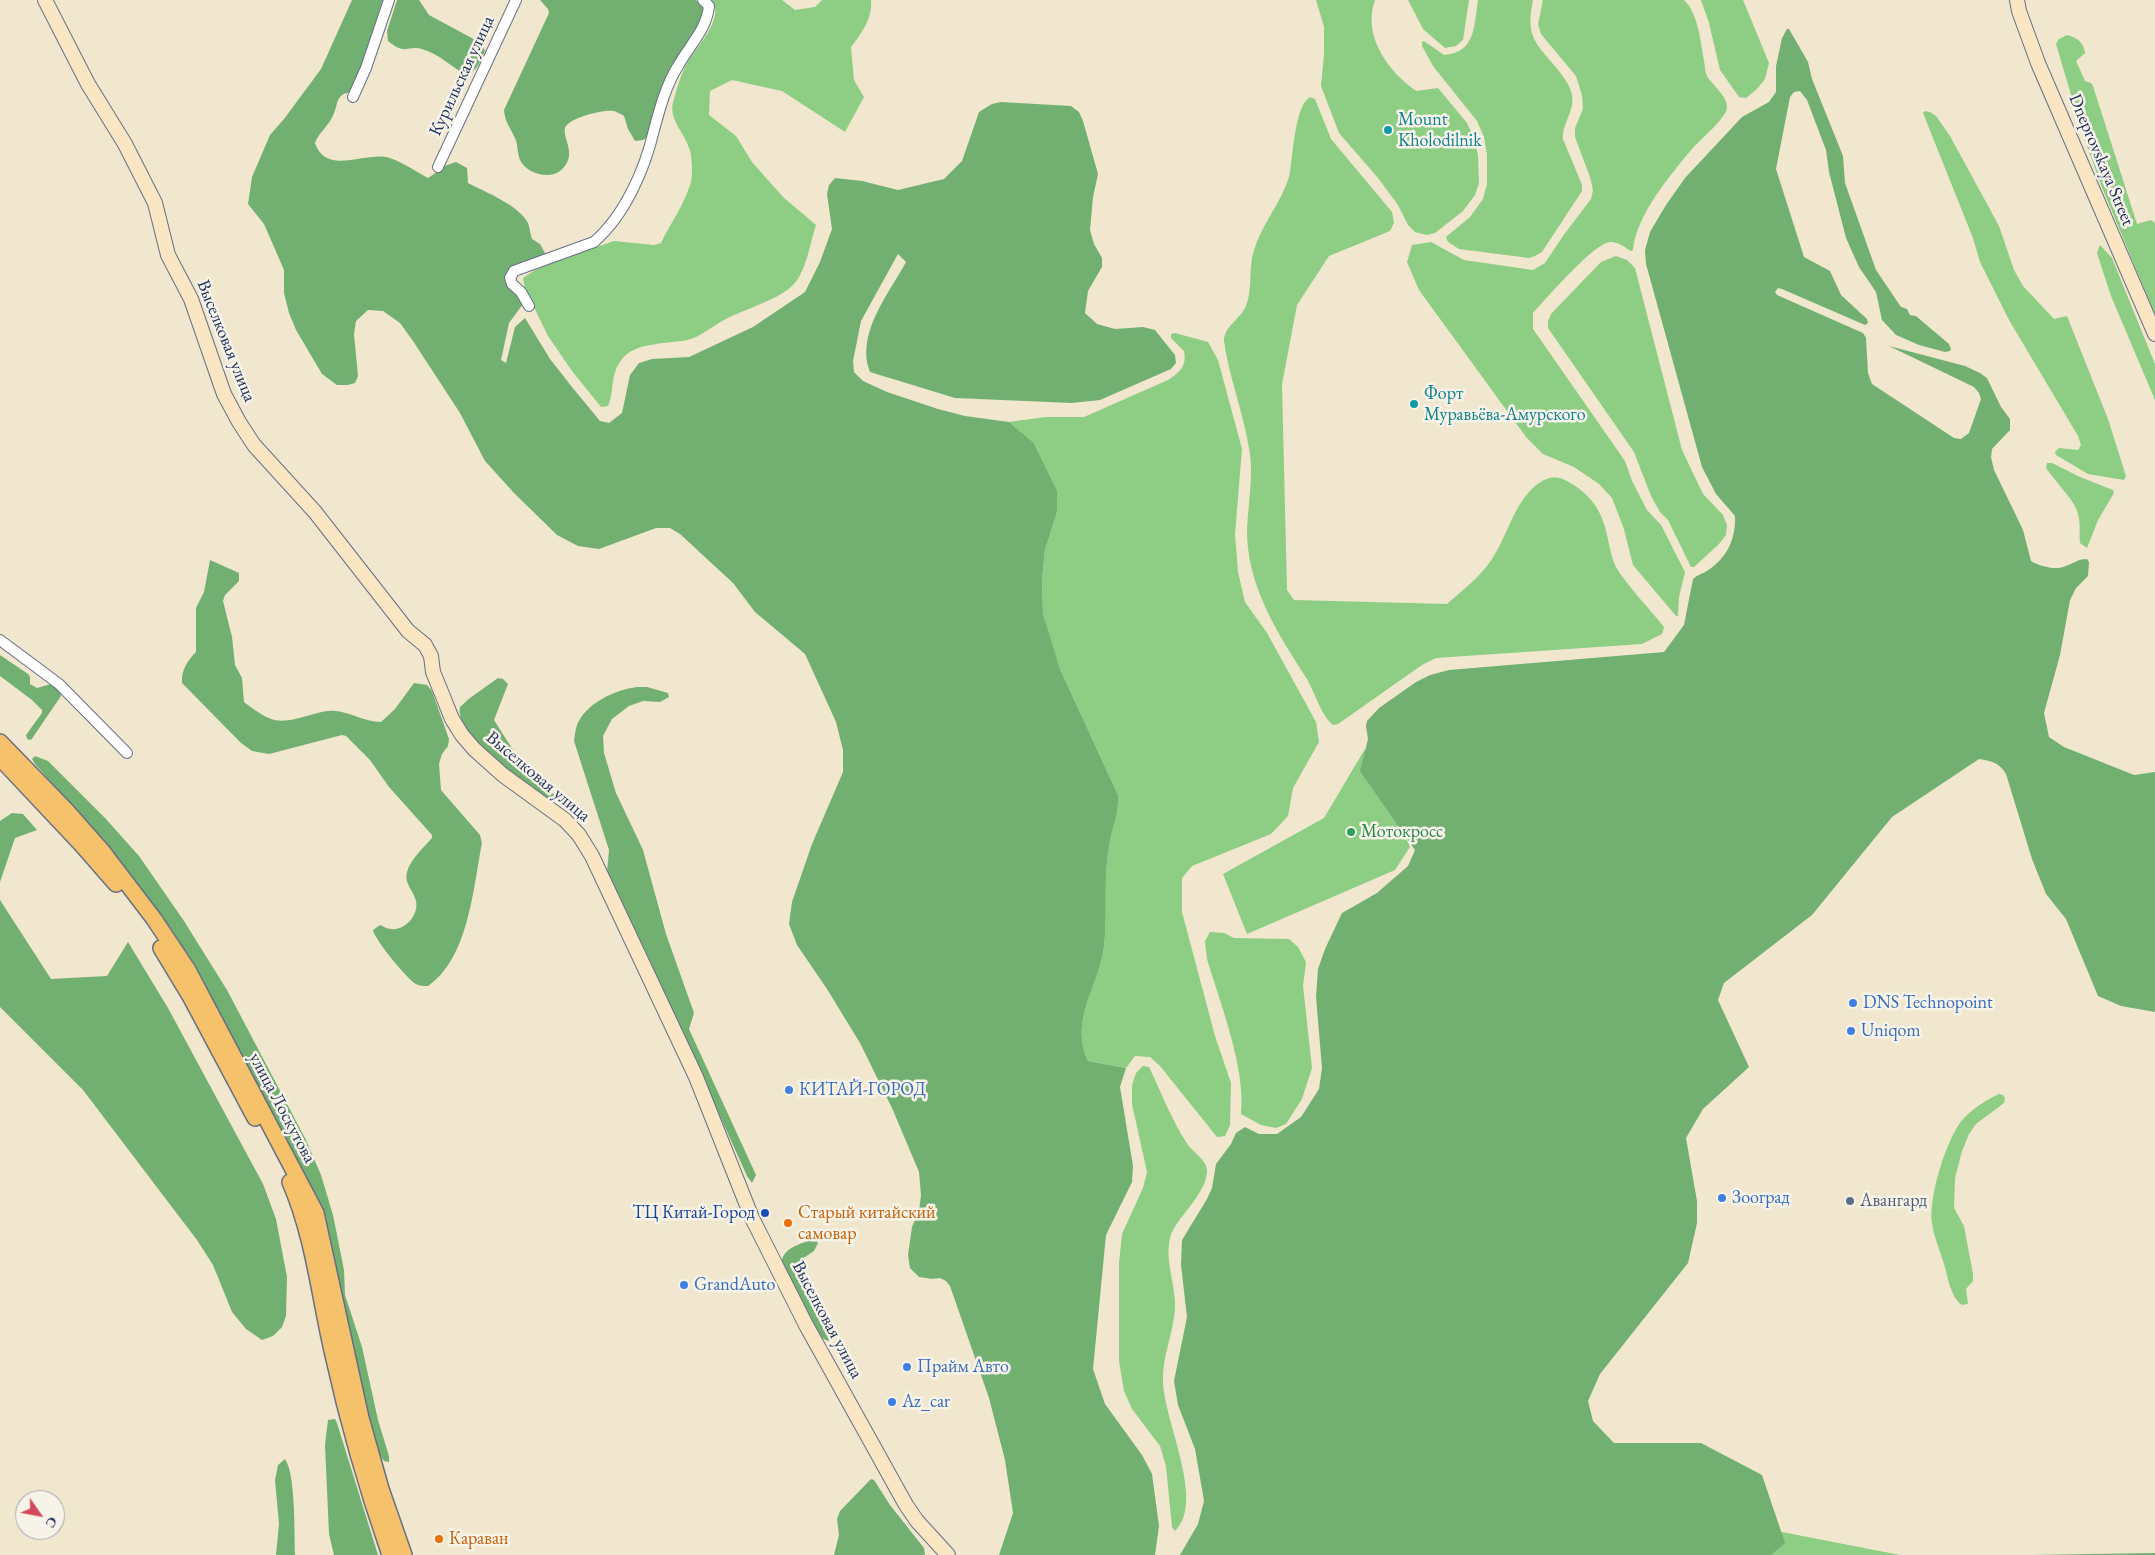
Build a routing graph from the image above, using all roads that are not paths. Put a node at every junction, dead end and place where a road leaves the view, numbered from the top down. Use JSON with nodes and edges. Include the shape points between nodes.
{"nodes":[{"id":1,"x":45,"y":0,"type":"edge"},
{"id":2,"x":389,"y":0,"type":"edge"},
{"id":3,"x":516,"y":0,"type":"edge"},
{"id":4,"x":703,"y":0,"type":"edge"},
{"id":5,"x":2017,"y":0,"type":"edge"},
{"id":6,"x":353,"y":97,"type":"dead end"},
{"id":7,"x":438,"y":167,"type":"dead end"},
{"id":8,"x":529,"y":306,"type":"dead end"},
{"id":9,"x":2155,"y":334,"type":"edge"},
{"id":10,"x":0,"y":640,"type":"edge"},
{"id":11,"x":0,"y":742,"type":"edge"},
{"id":12,"x":127,"y":753,"type":"dead end"},
{"id":13,"x":0,"y":758,"type":"edge"},
{"id":14,"x":390,"y":1555,"type":"edge"},
{"id":15,"x":404,"y":1555,"type":"edge"},
{"id":16,"x":948,"y":1555,"type":"edge"}],
"edges":[{"from":1,"to":16,"type":"street","name":"Выселковая улица","via":[[155,204],[168,255],[191,299],[224,394],[239,422],[254,445],[315,512],[408,632],[425,645],[452,719],[468,742],[503,775],[565,820],[579,835],[652,980],[696,1077],[752,1218],[806,1325],[906,1505]]},
{"from":2,"to":6,"type":"street"},
{"from":3,"to":7,"type":"street","name":"Курильская улица"},
{"from":4,"to":8,"type":"street","via":[[709,6],[708,18],[678,66],[658,110],[645,162],[627,200],[605,233],[594,242],[514,271],[510,278],[512,284]]},
{"from":5,"to":9,"type":"street","name":"Dneprovskaya Street","via":[[2038,63]]},
{"from":10,"to":12,"type":"street","via":[[59,684]]},
{"from":11,"to":15,"type":"main road","name":"улица Лоскутова","via":[[103,852],[154,918],[188,970],[316,1213],[361,1418]]},
{"from":13,"to":14,"type":"main road","name":"улица Лоскутова","via":[[109,876],[161,947],[289,1181],[310,1239],[353,1442]]}]}
